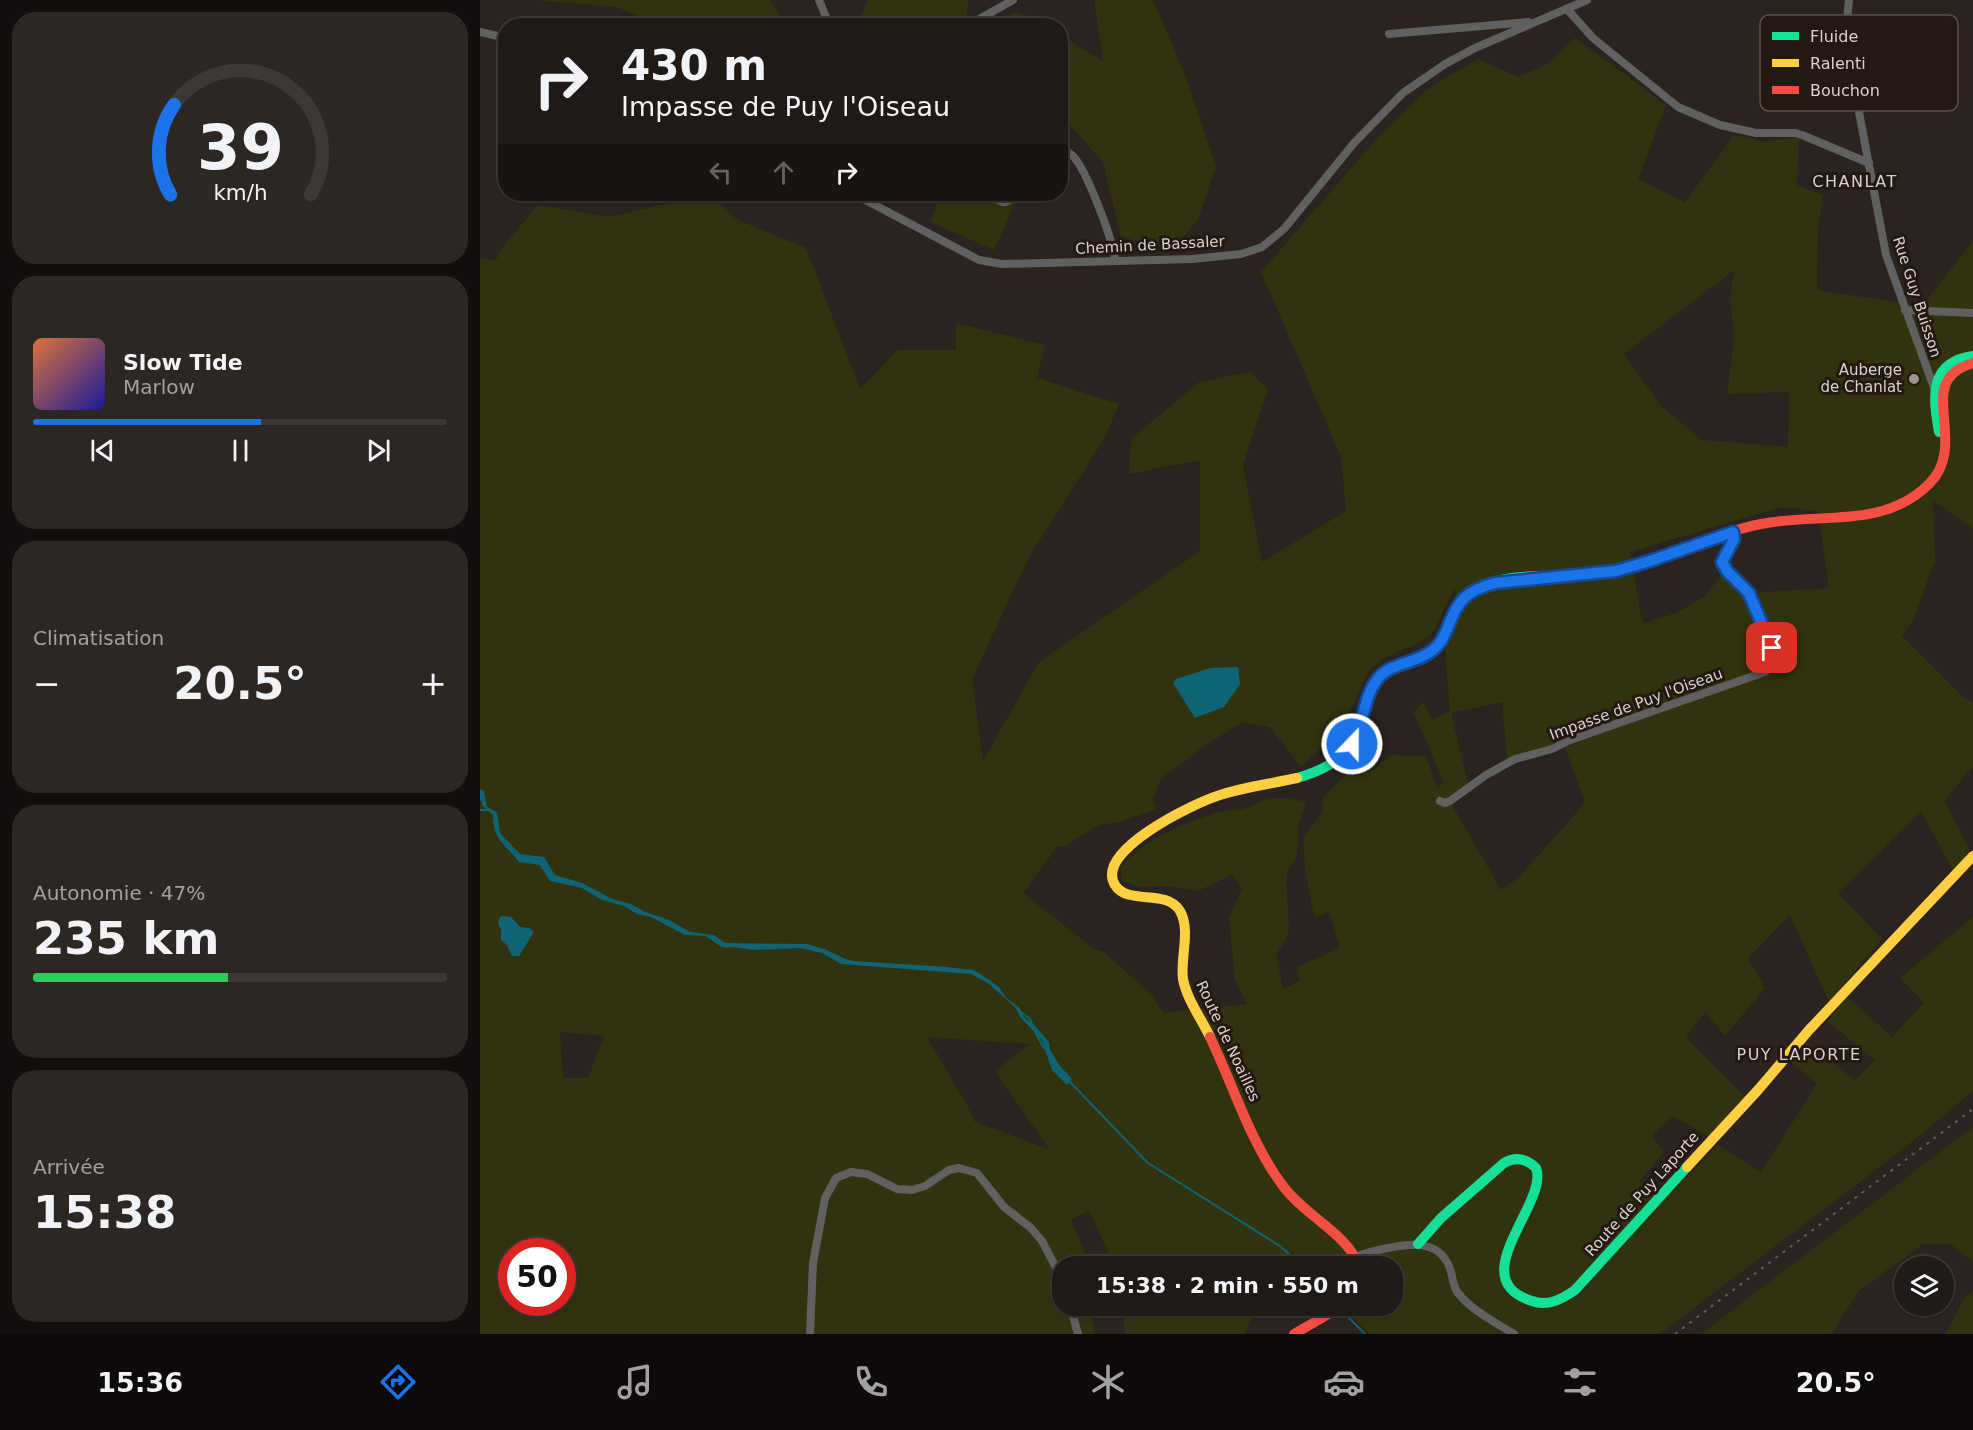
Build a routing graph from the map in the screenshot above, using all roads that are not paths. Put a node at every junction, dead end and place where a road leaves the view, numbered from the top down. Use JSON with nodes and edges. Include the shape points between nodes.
{"nodes":[{"id":1,"x":819,"y":0,"type":"edge"},
{"id":2,"x":1013,"y":0,"type":"edge"},
{"id":3,"x":1587,"y":0,"type":"edge"},
{"id":4,"x":1849,"y":0,"type":"edge"},
{"id":5,"x":1567,"y":9,"type":"junction"},
{"id":6,"x":1847,"y":15,"type":"edge"},
{"id":7,"x":826,"y":18,"type":"edge"},
{"id":8,"x":981,"y":18,"type":"edge"},
{"id":9,"x":1538,"y":21,"type":"junction"},
{"id":10,"x":480,"y":32,"type":"edge"},
{"id":11,"x":1389,"y":34,"type":"dead end"},
{"id":12,"x":498,"y":36,"type":"edge"},
{"id":13,"x":1859,"y":111,"type":"edge"},
{"id":14,"x":1068,"y":153,"type":"edge"},
{"id":15,"x":1869,"y":163,"type":"junction"},
{"id":16,"x":867,"y":201,"type":"edge"},
{"id":17,"x":1115,"y":261,"type":"junction"},
{"id":18,"x":1905,"y":310,"type":"junction"},
{"id":19,"x":1973,"y":313,"type":"edge"},
{"id":20,"x":1973,"y":356,"type":"edge"},
{"id":21,"x":1973,"y":363,"type":"edge"},
{"id":22,"x":1938,"y":378,"type":"junction"},
{"id":23,"x":1935,"y":477,"type":"junction"},
{"id":24,"x":1733,"y":532,"type":"junction"},
{"id":25,"x":1440,"y":801,"type":"dead end"},
{"id":26,"x":1973,"y":856,"type":"edge"},
{"id":27,"x":1418,"y":1244,"type":"junction"},
{"id":28,"x":1354,"y":1256,"type":"edge"},
{"id":29,"x":1372,"y":1256,"type":"edge"},
{"id":30,"x":1052,"y":1260,"type":"edge"},
{"id":31,"x":1073,"y":1316,"type":"edge"},
{"id":32,"x":1325,"y":1316,"type":"edge"},
{"id":33,"x":810,"y":1334,"type":"edge"},
{"id":34,"x":1078,"y":1334,"type":"edge"},
{"id":35,"x":1294,"y":1334,"type":"edge"},
{"id":36,"x":1514,"y":1334,"type":"edge"}],
"edges":[{"from":1,"to":7,"type":"street"},
{"from":2,"to":8,"type":"street"},
{"from":3,"to":5,"type":"street","name":"Chemin de Bassaler"},
{"from":4,"to":6,"type":"street","name":"Rue Guy Buisson"},
{"from":5,"to":9,"type":"street","name":"Chemin de Bassaler"},
{"from":5,"to":15,"type":"street","via":[[1593,38],[1678,108],[1756,134],[1803,135]]},
{"from":9,"to":11,"type":"street"},
{"from":9,"to":17,"type":"street","name":"Chemin de Bassaler","via":[[1455,58],[1403,93],[1353,143],[1284,229],[1262,247],[1241,254],[1192,259]]},
{"from":10,"to":12,"type":"street"},
{"from":13,"to":15,"type":"street","name":"Rue Guy Buisson"},
{"from":14,"to":17,"type":"street","via":[[1079,165],[1110,236]]},
{"from":15,"to":18,"type":"street","name":"Rue Guy Buisson","via":[[1886,255]]},
{"from":16,"to":17,"type":"street","name":"Chemin de Bassaler","via":[[979,260],[1002,264]]},
{"from":18,"to":19,"type":"street"},
{"from":18,"to":22,"type":"street","name":"Rue Guy Buisson","via":[[1924,359]]},
{"from":20,"to":22,"type":"main road","via":[[1949,365]]},
{"from":21,"to":22,"type":"main road"},
{"from":22,"to":23,"type":"main road","via":[[1934,405],[1941,450]]},
{"from":22,"to":23,"type":"main road","name":"Route de Noailles","via":[[1943,388],[1945,458]]},
{"from":23,"to":24,"type":"main road","name":"Route de Noailles","via":[[1909,500],[1878,514],[1850,519],[1784,519]]},
{"from":24,"to":25,"type":"street","name":"Impasse de Puy l'Oiseau","via":[[1734,539],[1722,562],[1749,593],[1772,648],[1771,665],[1765,672],[1515,759],[1450,801]]},
{"from":24,"to":28,"type":"main road","name":"Route de Noailles","via":[[1616,571],[1503,582],[1471,592],[1456,607],[1434,650],[1377,678],[1354,740],[1332,764],[1193,805],[1132,843],[1114,865],[1112,878],[1119,890],[1168,900],[1179,910],[1185,985],[1259,1148],[1296,1202],[1345,1243]]},
{"from":26,"to":27,"type":"main road","name":"Route de Puy Laporte","via":[[1809,1030],[1575,1290],[1552,1303],[1535,1303],[1515,1294],[1505,1283],[1505,1260],[1538,1182],[1539,1174],[1526,1160],[1516,1158],[1507,1162],[1467,1194]]},
{"from":27,"to":29,"type":"street"},
{"from":27,"to":36,"type":"street","via":[[1441,1256],[1460,1295]]},
{"from":30,"to":33,"type":"street","via":[[1031,1228],[1004,1207],[977,1173],[959,1168],[949,1170],[912,1190],[897,1189],[867,1174],[851,1172],[836,1178],[825,1198],[813,1263]]},
{"from":31,"to":34,"type":"street"},
{"from":32,"to":35,"type":"main road"}]}
